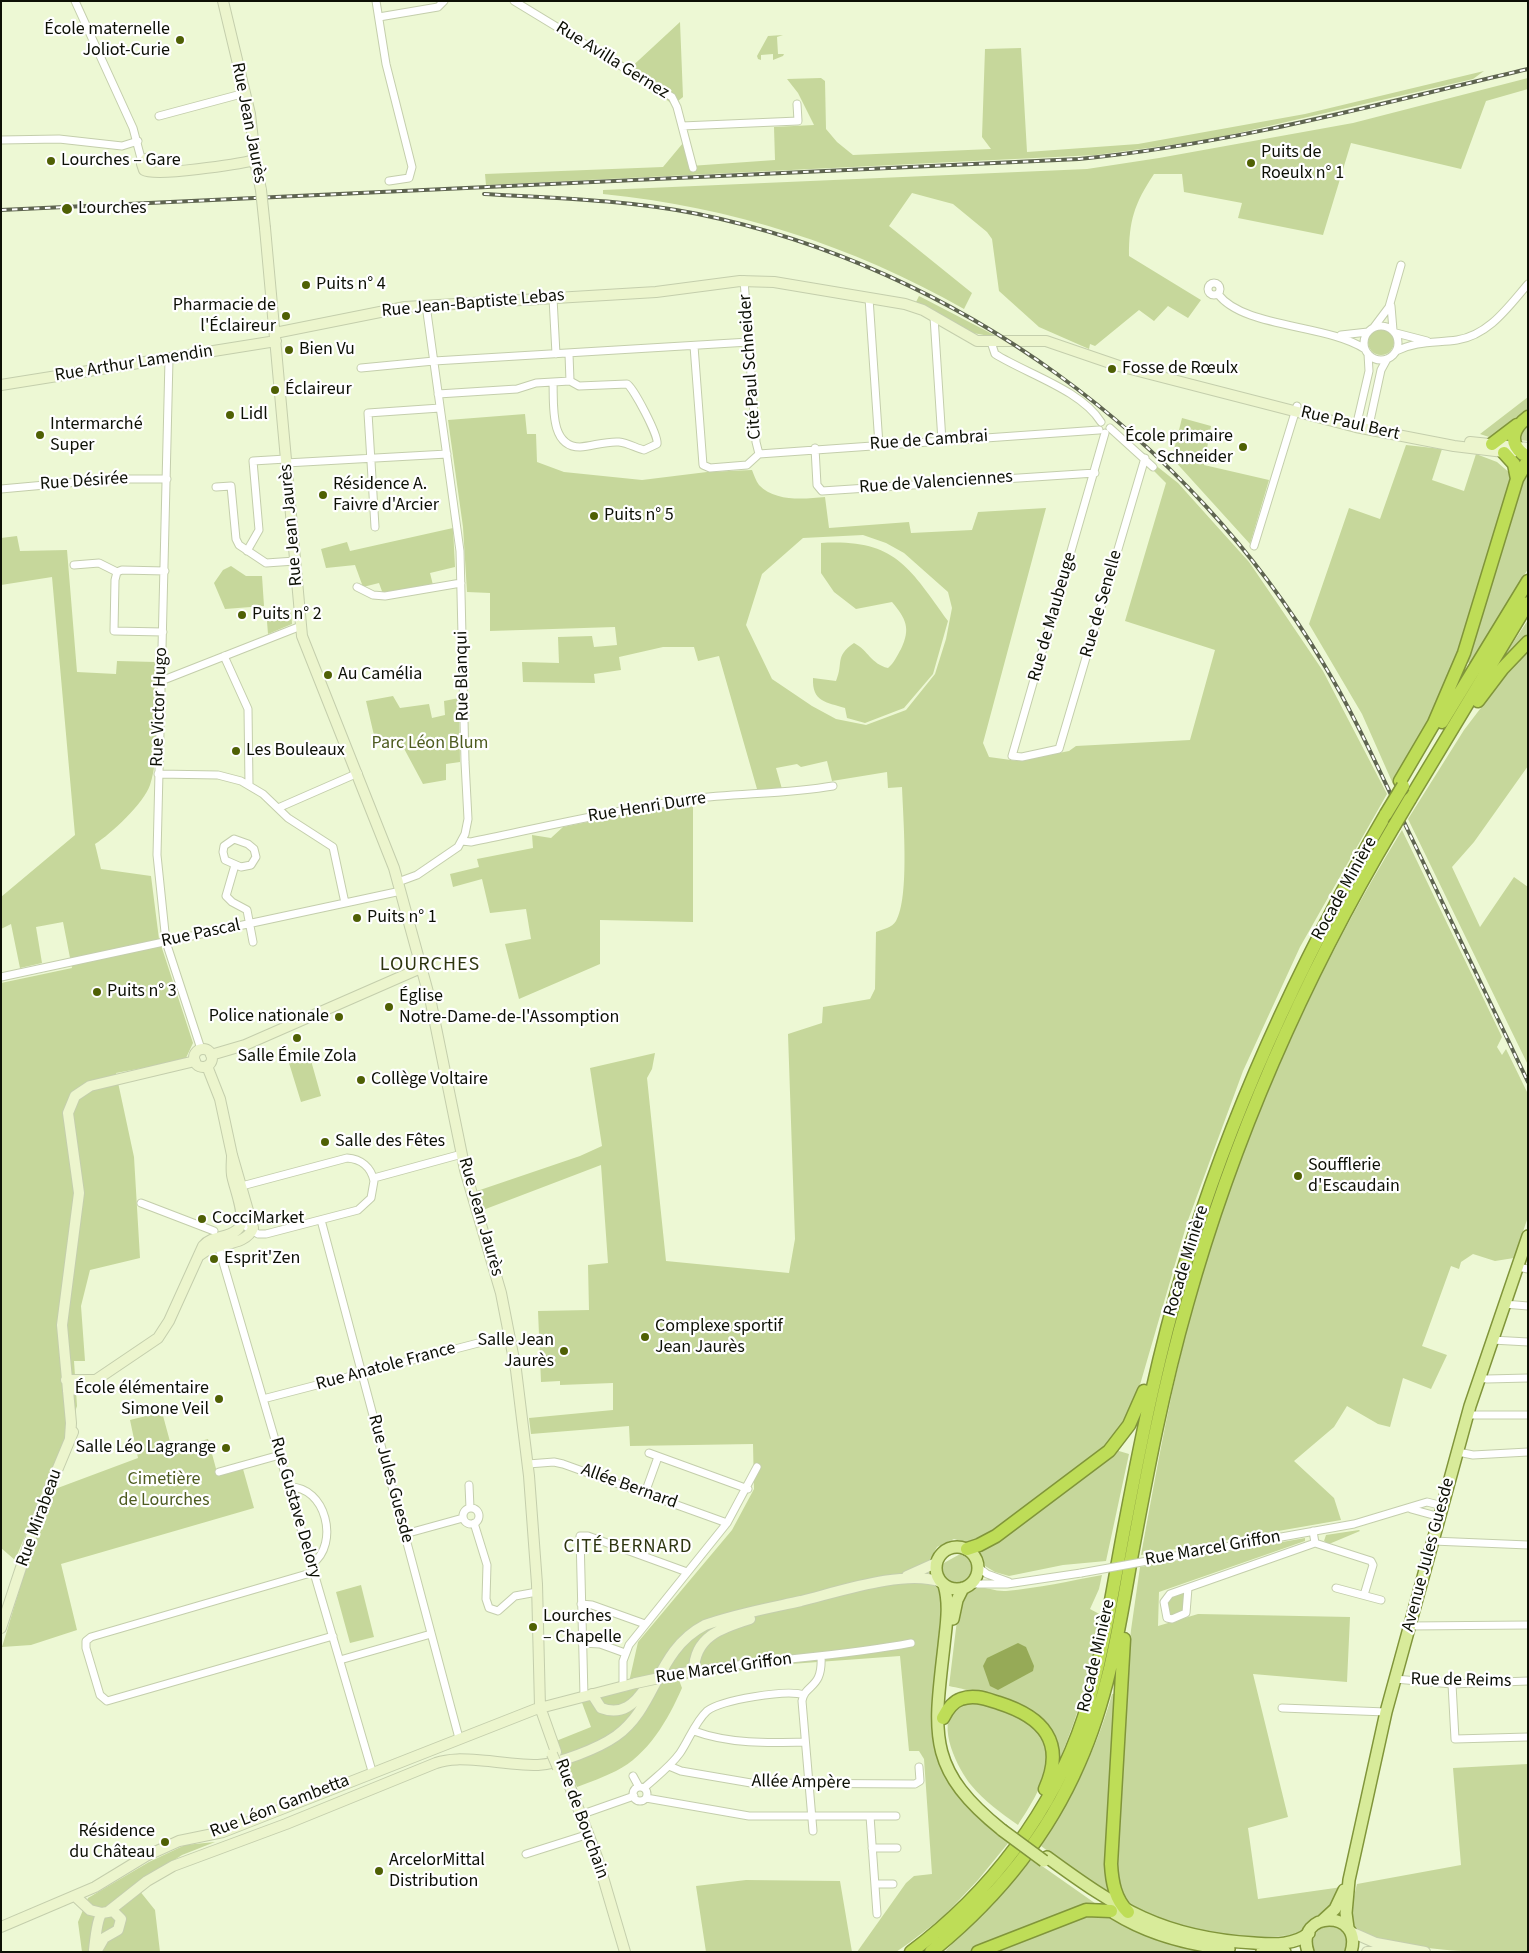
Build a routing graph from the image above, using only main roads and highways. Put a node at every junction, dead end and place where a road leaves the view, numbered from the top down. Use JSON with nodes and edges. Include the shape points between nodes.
{"nodes":[{"id":1,"x":1524,"y":420,"type":"edge"},
{"id":2,"x":1492,"y":444,"type":"road end"},
{"id":3,"x":1504,"y":452,"type":"road end"},
{"id":4,"x":1524,"y":453,"type":"edge"},
{"id":5,"x":1517,"y":479,"type":"junction"},
{"id":6,"x":1528,"y":581,"type":"edge"},
{"id":7,"x":1528,"y":603,"type":"edge"},
{"id":8,"x":1528,"y":642,"type":"edge"},
{"id":9,"x":1402,"y":784,"type":"junction"},
{"id":10,"x":1410,"y":799,"type":"junction"},
{"id":11,"x":1528,"y":1236,"type":"edge"},
{"id":12,"x":1522,"y":1268,"type":"edge"},
{"id":13,"x":1172,"y":1311,"type":"junction"},
{"id":14,"x":967,"y":1549,"type":"junction"},
{"id":15,"x":1133,"y":1549,"type":"junction"},
{"id":16,"x":942,"y":1583,"type":"junction"},
{"id":17,"x":967,"y":1586,"type":"junction"},
{"id":18,"x":943,"y":1718,"type":"junction"},
{"id":19,"x":1003,"y":1827,"type":"junction"},
{"id":20,"x":1007,"y":1858,"type":"junction"},
{"id":21,"x":1046,"y":1859,"type":"junction"},
{"id":22,"x":1349,"y":1880,"type":"junction"},
{"id":23,"x":1111,"y":1911,"type":"junction"},
{"id":24,"x":1128,"y":1912,"type":"junction"},
{"id":25,"x":1322,"y":1921,"type":"junction"},
{"id":26,"x":1349,"y":1930,"type":"junction"},
{"id":27,"x":1309,"y":1933,"type":"junction"},
{"id":28,"x":911,"y":1952,"type":"edge"},
{"id":29,"x":931,"y":1952,"type":"edge"},
{"id":30,"x":978,"y":1952,"type":"edge"},
{"id":31,"x":1285,"y":1952,"type":"edge"},
{"id":32,"x":1308,"y":1952,"type":"edge"},
{"id":33,"x":1351,"y":1952,"type":"edge"}],
"edges":[{"from":1,"to":2,"type":"highway"},
{"from":1,"to":4,"type":"highway","via":[[1513,436]]},
{"from":3,"to":5,"type":"highway","via":[[1514,464]]},
{"from":4,"to":5,"type":"highway"},
{"from":5,"to":9,"type":"highway","via":[[1461,662]]},
{"from":6,"to":9,"type":"highway","name":"Rocade Minière"},
{"from":7,"to":10,"type":"highway","name":"Rocade Minière"},
{"from":8,"to":10,"type":"highway","via":[[1485,690]]},
{"from":9,"to":13,"type":"highway","name":"Rocade Minière","bridge":true,"via":[[1298,976],[1254,1074],[1209,1191]]},
{"from":10,"to":15,"type":"highway","name":"Rocade Minière","bridge":true,"via":[[1344,913],[1308,984],[1231,1166],[1204,1245],[1174,1351]]},
{"from":11,"to":12,"type":"main road","name":"Avenue Jules Guesde"},
{"from":12,"to":22,"type":"main road","name":"Avenue Jules Guesde","via":[[1504,1304],[1468,1415],[1386,1712]]},
{"from":13,"to":14,"type":"highway","via":[[1162,1329],[1140,1406],[1118,1441],[1094,1464],[1001,1532],[979,1546]]},
{"from":13,"to":20,"type":"highway","name":"Rocade Minière","via":[[1142,1435],[1089,1700],[1054,1786]]},
{"from":14,"to":16,"type":"main road","via":[[948,1549],[941,1554],[936,1572]]},
{"from":14,"to":17,"type":"main road","via":[[978,1567],[977,1575]]},
{"from":15,"to":24,"type":"highway","via":[[1121,1660],[1111,1864],[1119,1902]]},
{"from":15,"to":29,"type":"highway","name":"Rocade Minière","via":[[1105,1689],[1071,1780],[1046,1824],[1012,1872],[978,1910]]},
{"from":16,"to":17,"type":"main road","via":[[955,1589]]},
{"from":16,"to":19,"type":"main road","via":[[948,1608],[938,1702],[940,1747],[949,1773],[960,1790],[973,1806]]},
{"from":17,"to":18,"type":"main road","via":[[953,1616]]},
{"from":18,"to":19,"type":"main road","via":[[946,1747],[957,1776]]},
{"from":18,"to":20,"type":"highway","via":[[957,1701],[979,1697],[1028,1715],[1040,1723],[1047,1734],[1052,1754],[1049,1779]]},
{"from":19,"to":21,"type":"main road"},
{"from":20,"to":28,"type":"highway","name":"Rocade Minière","via":[[956,1914]]},
{"from":21,"to":23,"type":"main road"},
{"from":21,"to":24,"type":"main road"},
{"from":22,"to":25,"type":"main road","via":[[1336,1910]]},
{"from":22,"to":26,"type":"main road","via":[[1346,1912]]},
{"from":23,"to":30,"type":"highway","via":[[1086,1910]]},
{"from":23,"to":31,"type":"main road","via":[[1147,1930],[1198,1944]]},
{"from":24,"to":27,"type":"main road","via":[[1181,1932],[1226,1941],[1283,1943]]},
{"from":25,"to":26,"type":"main road","via":[[1334,1920]]},
{"from":25,"to":27,"type":"main road"},
{"from":26,"to":33,"type":"main road","via":[[1353,1941]]},
{"from":27,"to":32,"type":"main road","via":[[1306,1942]]}]}
